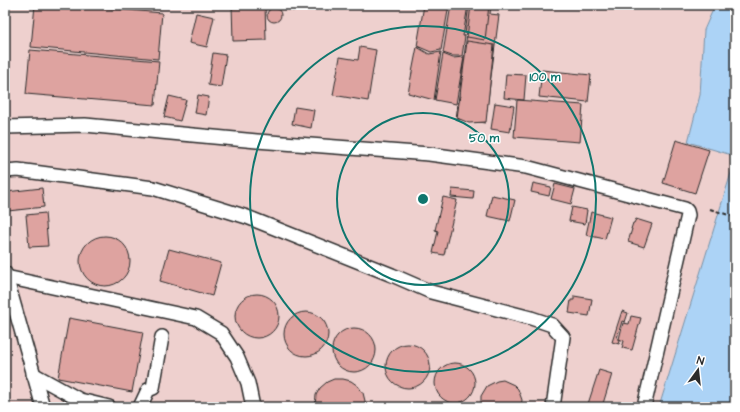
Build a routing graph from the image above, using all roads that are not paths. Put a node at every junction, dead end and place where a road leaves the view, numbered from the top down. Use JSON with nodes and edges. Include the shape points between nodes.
{"nodes":[{"id":1,"x":5,"y":127,"type":"edge"},
{"id":2,"x":5,"y":171,"type":"edge"},
{"id":3,"x":6,"y":275,"type":"edge"},
{"id":4,"x":162,"y":336,"type":"dead end"},
{"id":5,"x":33,"y":374,"type":"junction"},
{"id":6,"x":43,"y":407,"type":"edge"},
{"id":7,"x":109,"y":407,"type":"edge"},
{"id":8,"x":140,"y":407,"type":"edge"},
{"id":9,"x":253,"y":407,"type":"edge"},
{"id":10,"x":553,"y":407,"type":"edge"},
{"id":11,"x":644,"y":407,"type":"edge"}],
"edges":[{"from":1,"to":11,"type":"street","via":[[86,125],[428,154],[526,167],[684,209],[688,215]]},
{"from":2,"to":10,"type":"street","via":[[18,170],[153,188],[247,217],[431,292],[552,325],[563,337]]},
{"from":3,"to":5,"type":"street"},
{"from":3,"to":9,"type":"street","via":[[196,318],[221,333],[237,356],[248,383]]},
{"from":4,"to":8,"type":"street","via":[[153,388],[148,390]]},
{"from":5,"to":6,"type":"street"},
{"from":5,"to":7,"type":"street","via":[[80,400]]}]}
